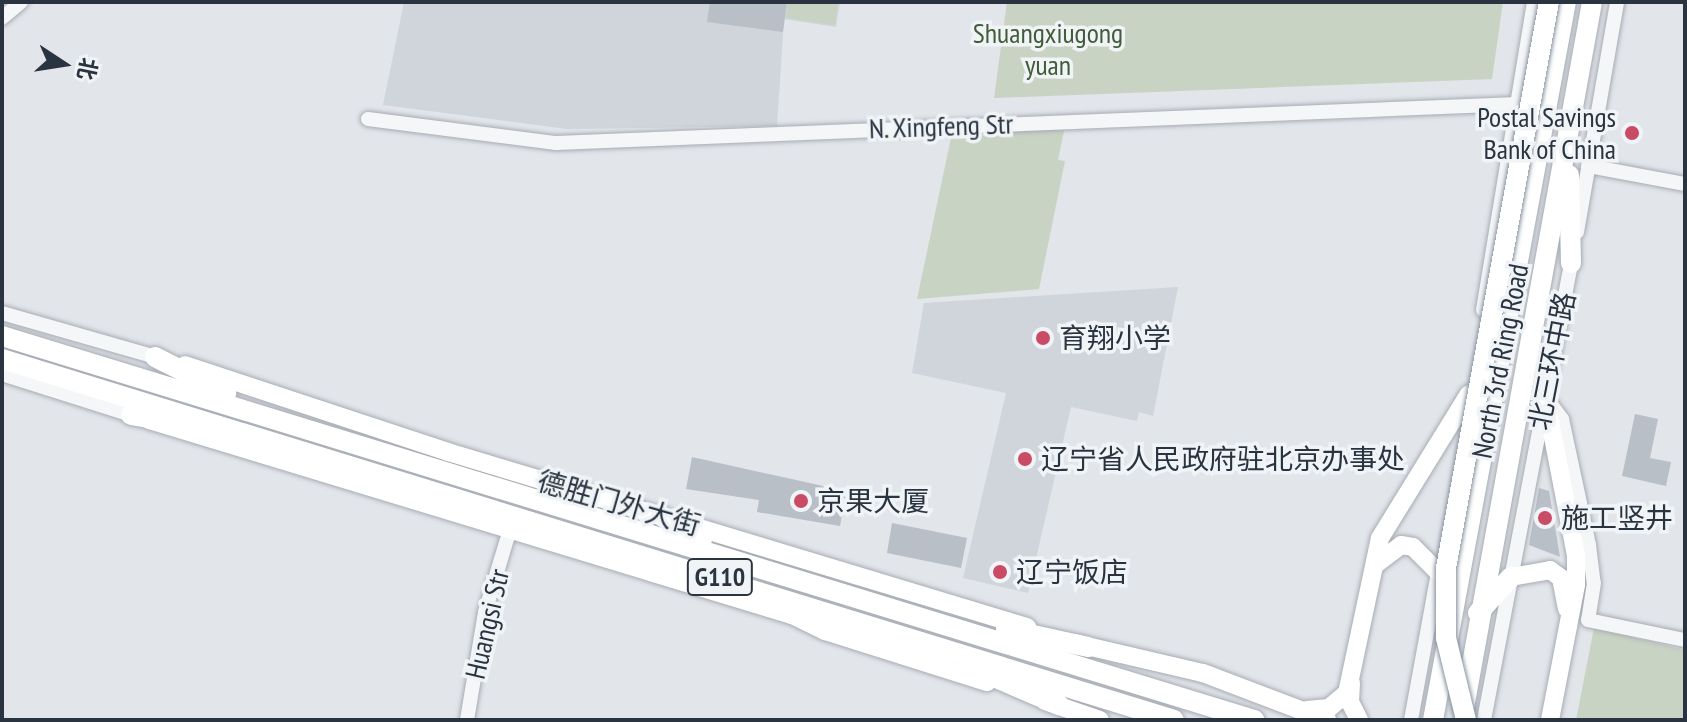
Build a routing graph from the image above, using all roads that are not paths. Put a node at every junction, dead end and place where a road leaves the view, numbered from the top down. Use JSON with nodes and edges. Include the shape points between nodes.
{"nodes":[{"id":1,"x":21,"y":2,"type":"edge"},
{"id":2,"x":1534,"y":2,"type":"edge"},
{"id":3,"x":1549,"y":2,"type":"edge"},
{"id":4,"x":1566,"y":2,"type":"edge"},
{"id":5,"x":1592,"y":2,"type":"edge"},
{"id":6,"x":1617,"y":2,"type":"edge"},
{"id":7,"x":2,"y":18,"type":"edge"},
{"id":8,"x":1517,"y":104,"type":"junction"},
{"id":9,"x":368,"y":119,"type":"dead end"},
{"id":10,"x":1568,"y":136,"type":"junction"},
{"id":11,"x":1538,"y":156,"type":"junction"},
{"id":12,"x":1588,"y":166,"type":"junction"},
{"id":13,"x":1685,"y":184,"type":"edge"},
{"id":14,"x":1494,"y":242,"type":"junction"},
{"id":15,"x":1571,"y":263,"type":"junction"},
{"id":16,"x":2,"y":313,"type":"edge"},
{"id":17,"x":2,"y":336,"type":"edge"},
{"id":18,"x":155,"y":357,"type":"junction"},
{"id":19,"x":2,"y":359,"type":"edge"},
{"id":20,"x":2,"y":374,"type":"edge"},
{"id":21,"x":1469,"y":394,"type":"junction"},
{"id":22,"x":1545,"y":396,"type":"junction"},
{"id":23,"x":131,"y":415,"type":"junction"},
{"id":24,"x":269,"y":415,"type":"junction"},
{"id":25,"x":265,"y":440,"type":"junction"},
{"id":26,"x":663,"y":517,"type":"junction"},
{"id":27,"x":510,"y":529,"type":"junction"},
{"id":28,"x":737,"y":558,"type":"junction"},
{"id":29,"x":1376,"y":564,"type":"junction"},
{"id":30,"x":1438,"y":572,"type":"junction"},
{"id":31,"x":1511,"y":577,"type":"junction"},
{"id":32,"x":863,"y":596,"type":"junction"},
{"id":33,"x":1478,"y":613,"type":"junction"},
{"id":34,"x":1452,"y":615,"type":"junction"},
{"id":35,"x":858,"y":618,"type":"junction"},
{"id":36,"x":1567,"y":632,"type":"junction"},
{"id":37,"x":1685,"y":640,"type":"edge"},
{"id":38,"x":1088,"y":647,"type":"junction"},
{"id":39,"x":1352,"y":680,"type":"junction"},
{"id":40,"x":1059,"y":705,"type":"junction"},
{"id":41,"x":1300,"y":710,"type":"junction"},
{"id":42,"x":467,"y":720,"type":"edge"},
{"id":43,"x":1100,"y":720,"type":"edge"},
{"id":44,"x":1174,"y":720,"type":"edge"},
{"id":45,"x":1254,"y":720,"type":"edge"},
{"id":46,"x":1327,"y":720,"type":"edge"},
{"id":47,"x":1359,"y":720,"type":"edge"},
{"id":48,"x":1411,"y":720,"type":"edge"},
{"id":49,"x":1433,"y":720,"type":"edge"},
{"id":50,"x":1464,"y":720,"type":"edge"},
{"id":51,"x":1484,"y":720,"type":"edge"},
{"id":52,"x":1550,"y":720,"type":"edge"}],
"edges":[{"from":1,"to":7,"type":"street"},
{"from":2,"to":8,"type":"street"},
{"from":3,"to":50,"type":"highway","bridge":true,"via":[[1448,554],[1446,638]]},
{"from":4,"to":11,"type":"highway","name":"North 3rd Ring Road"},
{"from":5,"to":10,"type":"highway","name":"North 3rd Ring Road"},
{"from":6,"to":12,"type":"street","name":"北三环中路"},
{"from":8,"to":9,"type":"street","name":"N. Xingfeng Str","via":[[556,143]]},
{"from":8,"to":14,"type":"street"},
{"from":10,"to":15,"type":"highway"},
{"from":10,"to":33,"type":"highway","name":"North 3rd Ring Road"},
{"from":11,"to":14,"type":"highway"},
{"from":11,"to":34,"type":"highway","name":"North 3rd Ring Road"},
{"from":12,"to":13,"type":"street"},
{"from":12,"to":15,"type":"street","name":"北三环中路"},
{"from":14,"to":21,"type":"street"},
{"from":15,"to":22,"type":"street","name":"北三环中路"},
{"from":16,"to":18,"type":"street","name":"德胜门外大街"},
{"from":17,"to":24,"type":"highway","name":"德胜门外大街","number":"G110"},
{"from":18,"to":24,"type":"highway"},
{"from":18,"to":26,"type":"main road","name":"德胜门外大街"},
{"from":19,"to":25,"type":"highway","name":"德胜门外大街","number":"G110"},
{"from":20,"to":23,"type":"street","name":"德胜门外大街"},
{"from":21,"to":29,"type":"main road","via":[[1391,514]]},
{"from":21,"to":30,"type":"street"},
{"from":22,"to":31,"type":"street","name":"北三环中路"},
{"from":22,"to":36,"type":"main road","via":[[1576,555]]},
{"from":22,"to":37,"type":"street","via":[[1562,419],[1589,545],[1594,583],[1588,620]]},
{"from":23,"to":25,"type":"highway"},
{"from":23,"to":27,"type":"main road","name":"德胜门外大街","via":[[315,475]]},
{"from":24,"to":28,"type":"highway","name":"德胜门外大街","number":"G110"},
{"from":25,"to":35,"type":"highway","name":"德胜门外大街","number":"G110"},
{"from":26,"to":28,"type":"highway"},
{"from":26,"to":38,"type":"main road","name":"德胜门外大街"},
{"from":27,"to":40,"type":"main road","name":"德胜门外大街"},
{"from":27,"to":42,"type":"street","name":"Huangsi Str","via":[[485,612]]},
{"from":28,"to":32,"type":"highway","name":"德胜门外大街","number":"G110"},
{"from":29,"to":30,"type":"main road","via":[[1401,545],[1413,547]]},
{"from":29,"to":39,"type":"main road"},
{"from":30,"to":34,"type":"highway"},
{"from":30,"to":48,"type":"street"},
{"from":31,"to":33,"type":"highway"},
{"from":31,"to":36,"type":"main road","via":[[1538,568],[1561,578]]},
{"from":31,"to":51,"type":"street","name":"北三环中路"},
{"from":32,"to":38,"type":"highway"},
{"from":32,"to":45,"type":"highway","name":"德胜门外大街","number":"G110"},
{"from":33,"to":50,"type":"highway","name":"North 3rd Ring Road"},
{"from":34,"to":49,"type":"highway","name":"North 3rd Ring Road"},
{"from":35,"to":40,"type":"highway"},
{"from":35,"to":44,"type":"highway","name":"德胜门外大街","number":"G110"},
{"from":36,"to":52,"type":"main road"},
{"from":38,"to":41,"type":"main road","name":"德胜门外大街","via":[[1203,673]]},
{"from":39,"to":41,"type":"main road","via":[[1341,701]]},
{"from":39,"to":47,"type":"main road","via":[[1350,702]]},
{"from":40,"to":43,"type":"main road","name":"德胜门外大街"},
{"from":41,"to":46,"type":"main road","name":"德胜门外大街"}]}
